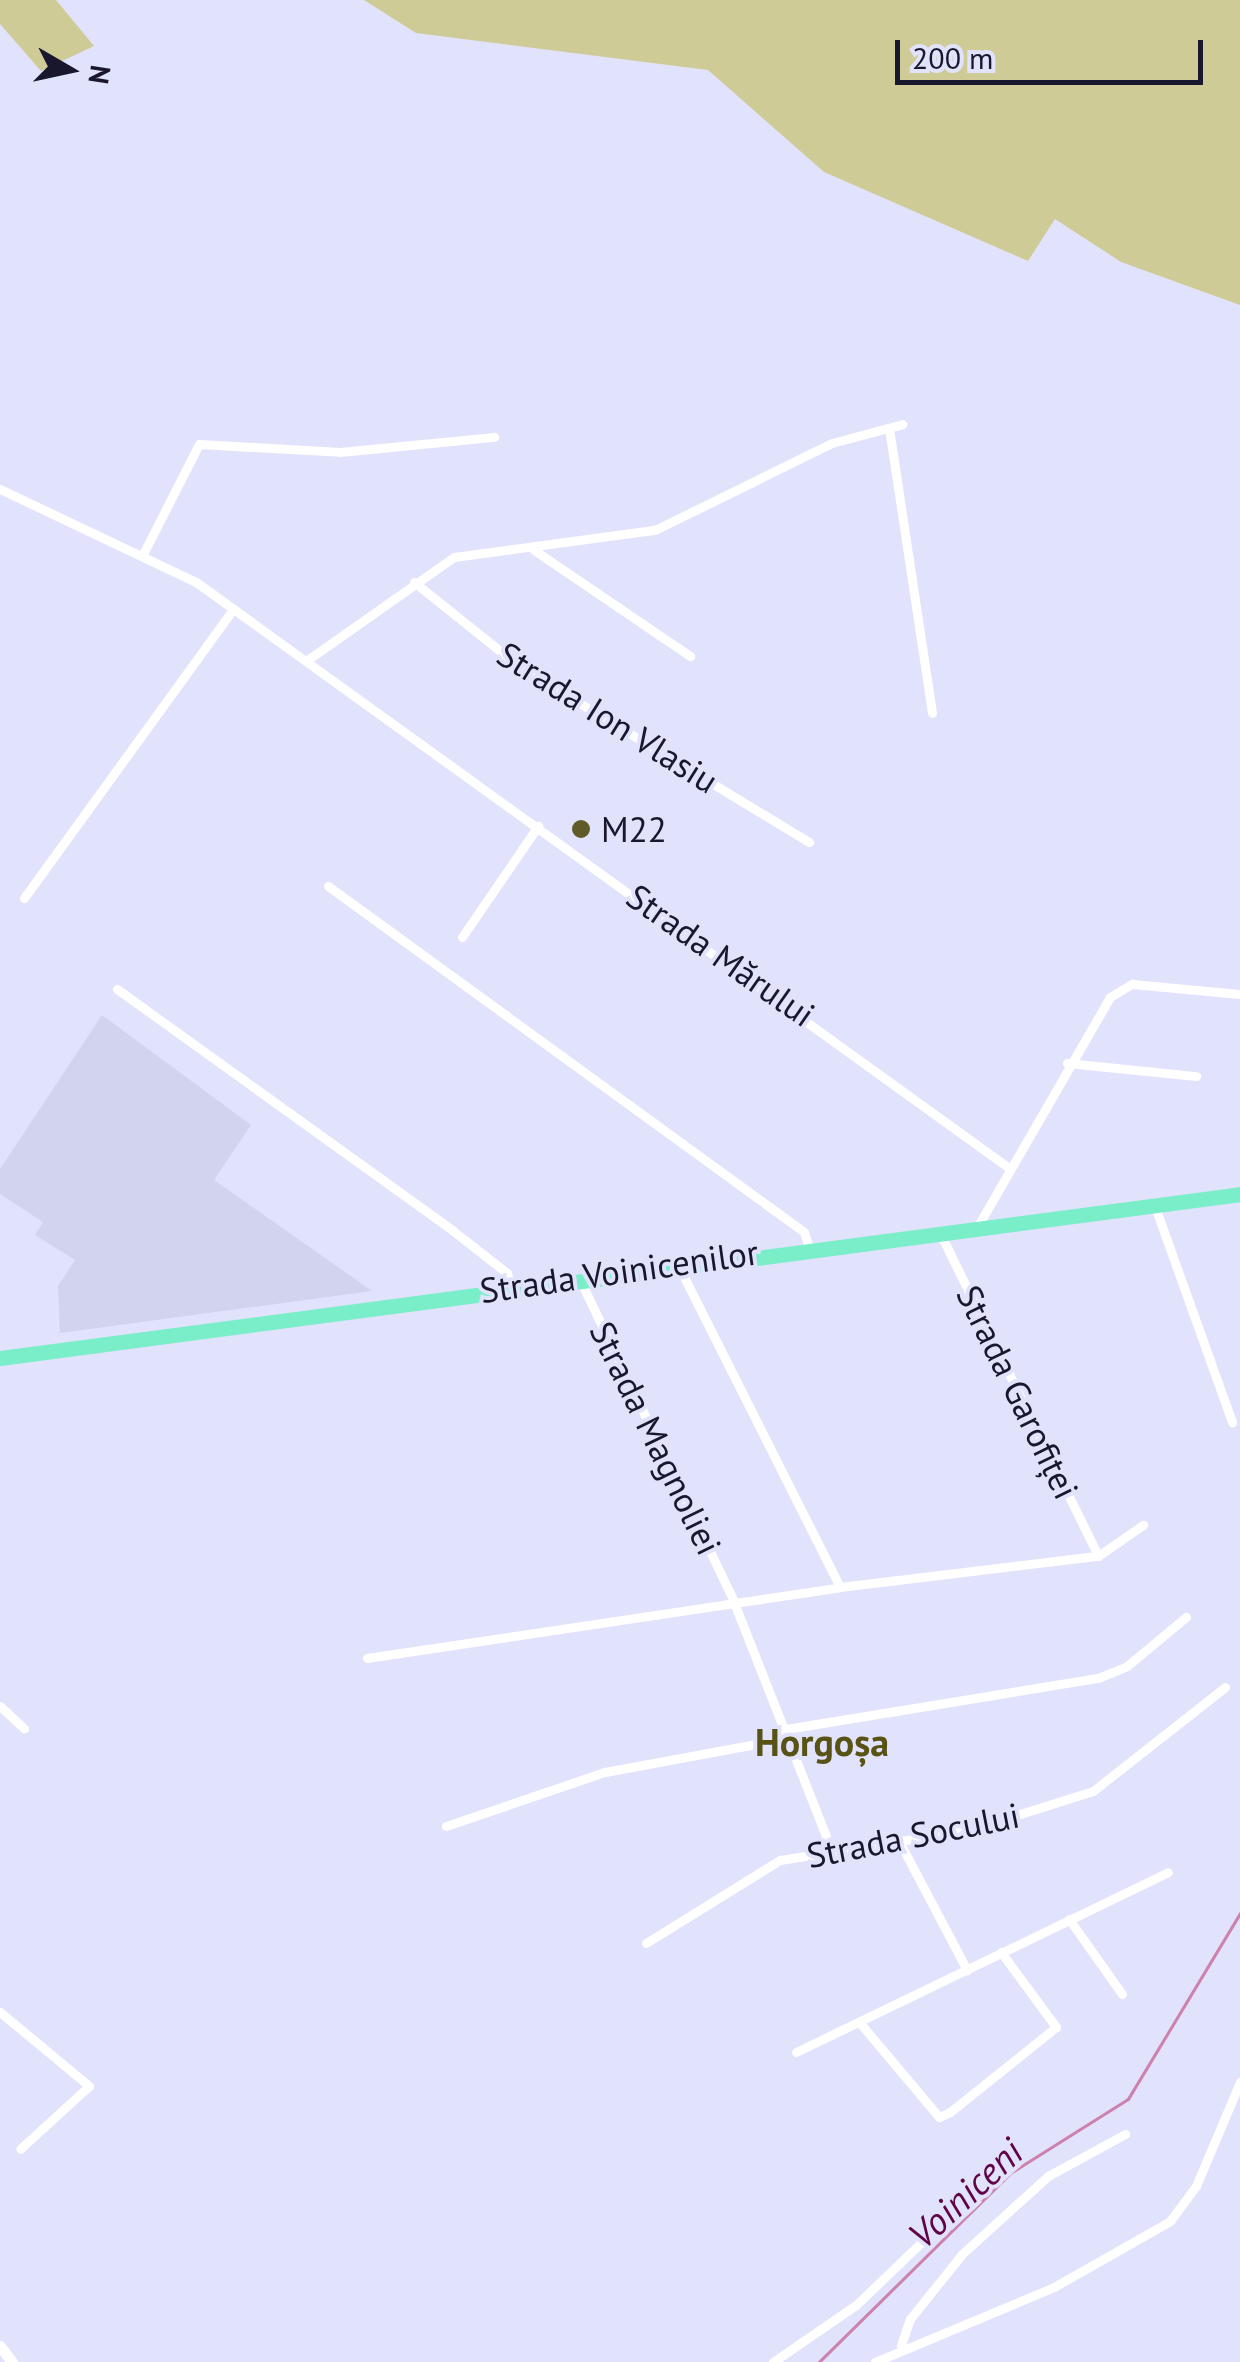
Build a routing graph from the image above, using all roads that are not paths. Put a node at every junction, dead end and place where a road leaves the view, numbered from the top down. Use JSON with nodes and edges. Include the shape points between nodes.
{"nodes":[{"id":1,"x":902,"y":424,"type":"dead end"},
{"id":2,"x":889,"y":428,"type":"junction"},
{"id":3,"x":494,"y":436,"type":"dead end"},
{"id":4,"x":0,"y":488,"type":"edge"},
{"id":5,"x":534,"y":550,"type":"junction"},
{"id":6,"x":143,"y":554,"type":"junction"},
{"id":7,"x":414,"y":582,"type":"junction"},
{"id":8,"x":233,"y":609,"type":"junction"},
{"id":9,"x":690,"y":656,"type":"dead end"},
{"id":10,"x":306,"y":660,"type":"junction"},
{"id":11,"x":932,"y":713,"type":"dead end"},
{"id":12,"x":538,"y":826,"type":"junction"},
{"id":13,"x":808,"y":842,"type":"dead end"},
{"id":14,"x":328,"y":886,"type":"dead end"},
{"id":15,"x":24,"y":898,"type":"dead end"},
{"id":16,"x":462,"y":938,"type":"dead end"},
{"id":17,"x":117,"y":989,"type":"dead end"},
{"id":18,"x":1240,"y":994,"type":"edge"},
{"id":19,"x":1068,"y":1063,"type":"junction"},
{"id":20,"x":1196,"y":1076,"type":"dead end"},
{"id":21,"x":1009,"y":1168,"type":"junction"},
{"id":22,"x":1240,"y":1194,"type":"edge"},
{"id":23,"x":1154,"y":1202,"type":"junction"},
{"id":24,"x":979,"y":1224,"type":"junction"},
{"id":25,"x":938,"y":1228,"type":"junction"},
{"id":26,"x":808,"y":1245,"type":"junction"},
{"id":27,"x":678,"y":1265,"type":"junction"},
{"id":28,"x":579,"y":1277,"type":"junction"},
{"id":29,"x":511,"y":1286,"type":"junction"},
{"id":30,"x":0,"y":1358,"type":"edge"},
{"id":31,"x":1232,"y":1422,"type":"dead end"},
{"id":32,"x":1143,"y":1525,"type":"dead end"},
{"id":33,"x":1098,"y":1556,"type":"junction"},
{"id":34,"x":840,"y":1587,"type":"junction"},
{"id":35,"x":733,"y":1600,"type":"junction"},
{"id":36,"x":1186,"y":1617,"type":"dead end"},
{"id":37,"x":367,"y":1658,"type":"dead end"},
{"id":38,"x":1224,"y":1687,"type":"dead end"},
{"id":39,"x":0,"y":1706,"type":"edge"},
{"id":40,"x":24,"y":1728,"type":"dead end"},
{"id":41,"x":788,"y":1734,"type":"junction"},
{"id":42,"x":446,"y":1826,"type":"dead end"},
{"id":43,"x":900,"y":1843,"type":"junction"},
{"id":44,"x":832,"y":1849,"type":"junction"},
{"id":45,"x":1168,"y":1872,"type":"dead end"},
{"id":46,"x":1070,"y":1919,"type":"junction"},
{"id":47,"x":646,"y":1943,"type":"dead end"},
{"id":48,"x":1001,"y":1952,"type":"junction"},
{"id":49,"x":967,"y":1970,"type":"junction"},
{"id":50,"x":1122,"y":1994,"type":"dead end"},
{"id":51,"x":0,"y":2012,"type":"edge"},
{"id":52,"x":860,"y":2023,"type":"junction"},
{"id":53,"x":796,"y":2052,"type":"dead end"},
{"id":54,"x":1240,"y":2082,"type":"edge"},
{"id":55,"x":1125,"y":2134,"type":"dead end"},
{"id":56,"x":20,"y":2149,"type":"dead end"},
{"id":57,"x":928,"y":2236,"type":"dead end"},
{"id":58,"x":0,"y":2346,"type":"edge"},
{"id":59,"x":901,"y":2346,"type":"junction"},
{"id":60,"x":12,"y":2362,"type":"edge"},
{"id":61,"x":773,"y":2362,"type":"edge"},
{"id":62,"x":874,"y":2362,"type":"edge"}],
"edges":[{"from":1,"to":2,"type":"street"},
{"from":2,"to":5,"type":"street","via":[[832,443],[654,530]]},
{"from":2,"to":11,"type":"street"},
{"from":3,"to":6,"type":"street","via":[[374,452],[199,444]]},
{"from":4,"to":6,"type":"street","name":"Strada Mărului"},
{"from":5,"to":7,"type":"street","via":[[474,550]]},
{"from":5,"to":9,"type":"street"},
{"from":6,"to":8,"type":"street","name":"Strada Mărului"},
{"from":7,"to":10,"type":"street"},
{"from":7,"to":13,"type":"street","name":"Strada Ion Vlasiu","via":[[520,667]]},
{"from":8,"to":10,"type":"street","name":"Strada Mărului"},
{"from":8,"to":15,"type":"street"},
{"from":10,"to":12,"type":"street","name":"Strada Mărului"},
{"from":12,"to":16,"type":"street"},
{"from":12,"to":21,"type":"street","name":"Strada Mărului"},
{"from":14,"to":26,"type":"street","via":[[804,1232]]},
{"from":17,"to":29,"type":"street","via":[[452,1230],[507,1273]]},
{"from":18,"to":19,"type":"street","via":[[1132,984],[1095,1016]]},
{"from":19,"to":20,"type":"street"},
{"from":19,"to":21,"type":"street"},
{"from":21,"to":24,"type":"street"},
{"from":22,"to":23,"type":"main road","name":"Strada Voinicenilor"},
{"from":23,"to":24,"type":"main road","name":"Strada Voinicenilor"},
{"from":23,"to":31,"type":"street"},
{"from":24,"to":25,"type":"main road","name":"Strada Voinicenilor"},
{"from":25,"to":26,"type":"main road","name":"Strada Voinicenilor"},
{"from":25,"to":33,"type":"street","name":"Strada Garofiței"},
{"from":26,"to":27,"type":"main road","name":"Strada Voinicenilor"},
{"from":27,"to":28,"type":"main road","name":"Strada Voinicenilor"},
{"from":27,"to":34,"type":"street"},
{"from":28,"to":29,"type":"main road","name":"Strada Voinicenilor"},
{"from":28,"to":35,"type":"street","name":"Strada Magnoliei"},
{"from":29,"to":30,"type":"main road","name":"Strada Voinicenilor"},
{"from":32,"to":33,"type":"street"},
{"from":33,"to":34,"type":"street"},
{"from":34,"to":35,"type":"street"},
{"from":35,"to":37,"type":"street"},
{"from":35,"to":41,"type":"street","name":"Strada Magnoliei"},
{"from":36,"to":41,"type":"street","via":[[1127,1666],[1098,1678]]},
{"from":38,"to":43,"type":"street","name":"Strada Socului","via":[[1093,1791]]},
{"from":39,"to":40,"type":"street"},
{"from":41,"to":42,"type":"street","via":[[605,1772]]},
{"from":41,"to":44,"type":"street","name":"Strada Magnoliei"},
{"from":43,"to":44,"type":"street","name":"Strada Socului"},
{"from":43,"to":49,"type":"street"},
{"from":44,"to":47,"type":"street","name":"Strada Socului","via":[[752,1874]]},
{"from":45,"to":46,"type":"street"},
{"from":46,"to":48,"type":"street"},
{"from":46,"to":50,"type":"street"},
{"from":48,"to":49,"type":"street"},
{"from":48,"to":52,"type":"street","via":[[1056,2027],[950,2112],[940,2116]]},
{"from":49,"to":52,"type":"street"},
{"from":51,"to":56,"type":"street","via":[[88,2086]]},
{"from":52,"to":53,"type":"street"},
{"from":54,"to":59,"type":"street","via":[[1196,2186],[1170,2221],[1054,2287]]},
{"from":55,"to":59,"type":"street","via":[[1048,2176],[962,2254],[910,2319]]},
{"from":57,"to":61,"type":"street","via":[[856,2305]]},
{"from":58,"to":60,"type":"street"},
{"from":59,"to":62,"type":"street"}]}
